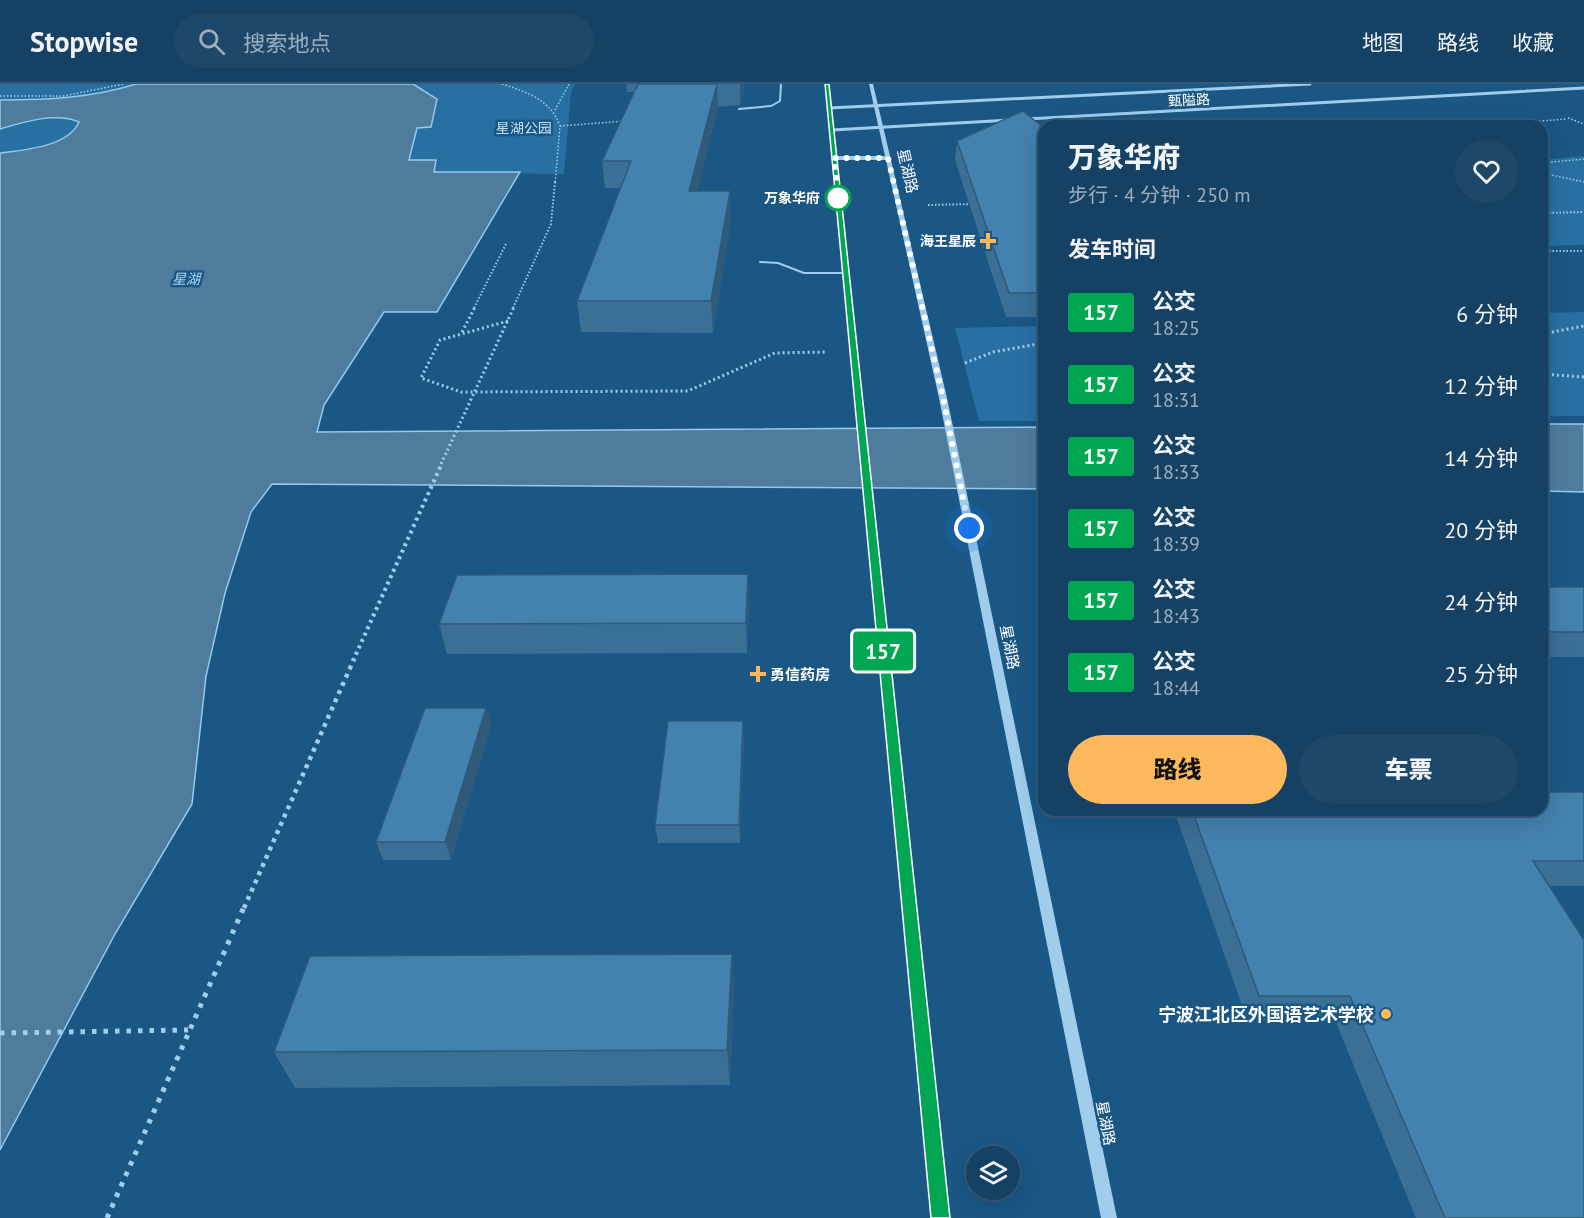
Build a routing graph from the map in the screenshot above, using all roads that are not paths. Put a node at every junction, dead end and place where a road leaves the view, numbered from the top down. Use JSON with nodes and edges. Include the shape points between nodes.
{"nodes":[{"id":1,"x":781,"y":84,"type":"edge"},
{"id":2,"x":827,"y":84,"type":"edge"},
{"id":3,"x":871,"y":84,"type":"edge"},
{"id":4,"x":1295,"y":84,"type":"edge"},
{"id":5,"x":1310,"y":84,"type":"edge"},
{"id":6,"x":1584,"y":88,"type":"edge"},
{"id":7,"x":876,"y":105,"type":"junction"},
{"id":8,"x":829,"y":108,"type":"junction"},
{"id":9,"x":739,"y":109,"type":"dead end"},
{"id":10,"x":881,"y":128,"type":"junction"},
{"id":11,"x":832,"y":130,"type":"junction"},
{"id":12,"x":834,"y":158,"type":"junction"},
{"id":13,"x":888,"y":158,"type":"junction"},
{"id":14,"x":760,"y":262,"type":"dead end"},
{"id":15,"x":846,"y":273,"type":"junction"},
{"id":16,"x":940,"y":1218,"type":"edge"},
{"id":17,"x":1109,"y":1218,"type":"edge"}],
"edges":[{"from":1,"to":9,"type":"lane","via":[[780,101],[774,105]]},
{"from":2,"to":8,"type":"street"},
{"from":3,"to":7,"type":"street","name":"星湖路"},
{"from":4,"to":5,"type":"street","name":"甄隘路"},
{"from":4,"to":7,"type":"street","name":"甄隘路"},
{"from":6,"to":10,"type":"street","name":"甄隘路"},
{"from":7,"to":8,"type":"street","name":"甄隘路"},
{"from":7,"to":10,"type":"street","name":"星湖路"},
{"from":8,"to":11,"type":"street"},
{"from":10,"to":11,"type":"street","name":"甄隘路"},
{"from":10,"to":13,"type":"street","name":"星湖路"},
{"from":11,"to":12,"type":"street"},
{"from":12,"to":13,"type":"street"},
{"from":12,"to":15,"type":"street"},
{"from":13,"to":17,"type":"street","name":"星湖路","via":[[943,398]]},
{"from":14,"to":15,"type":"lane","via":[[778,263],[804,273]]},
{"from":15,"to":16,"type":"street"}]}
